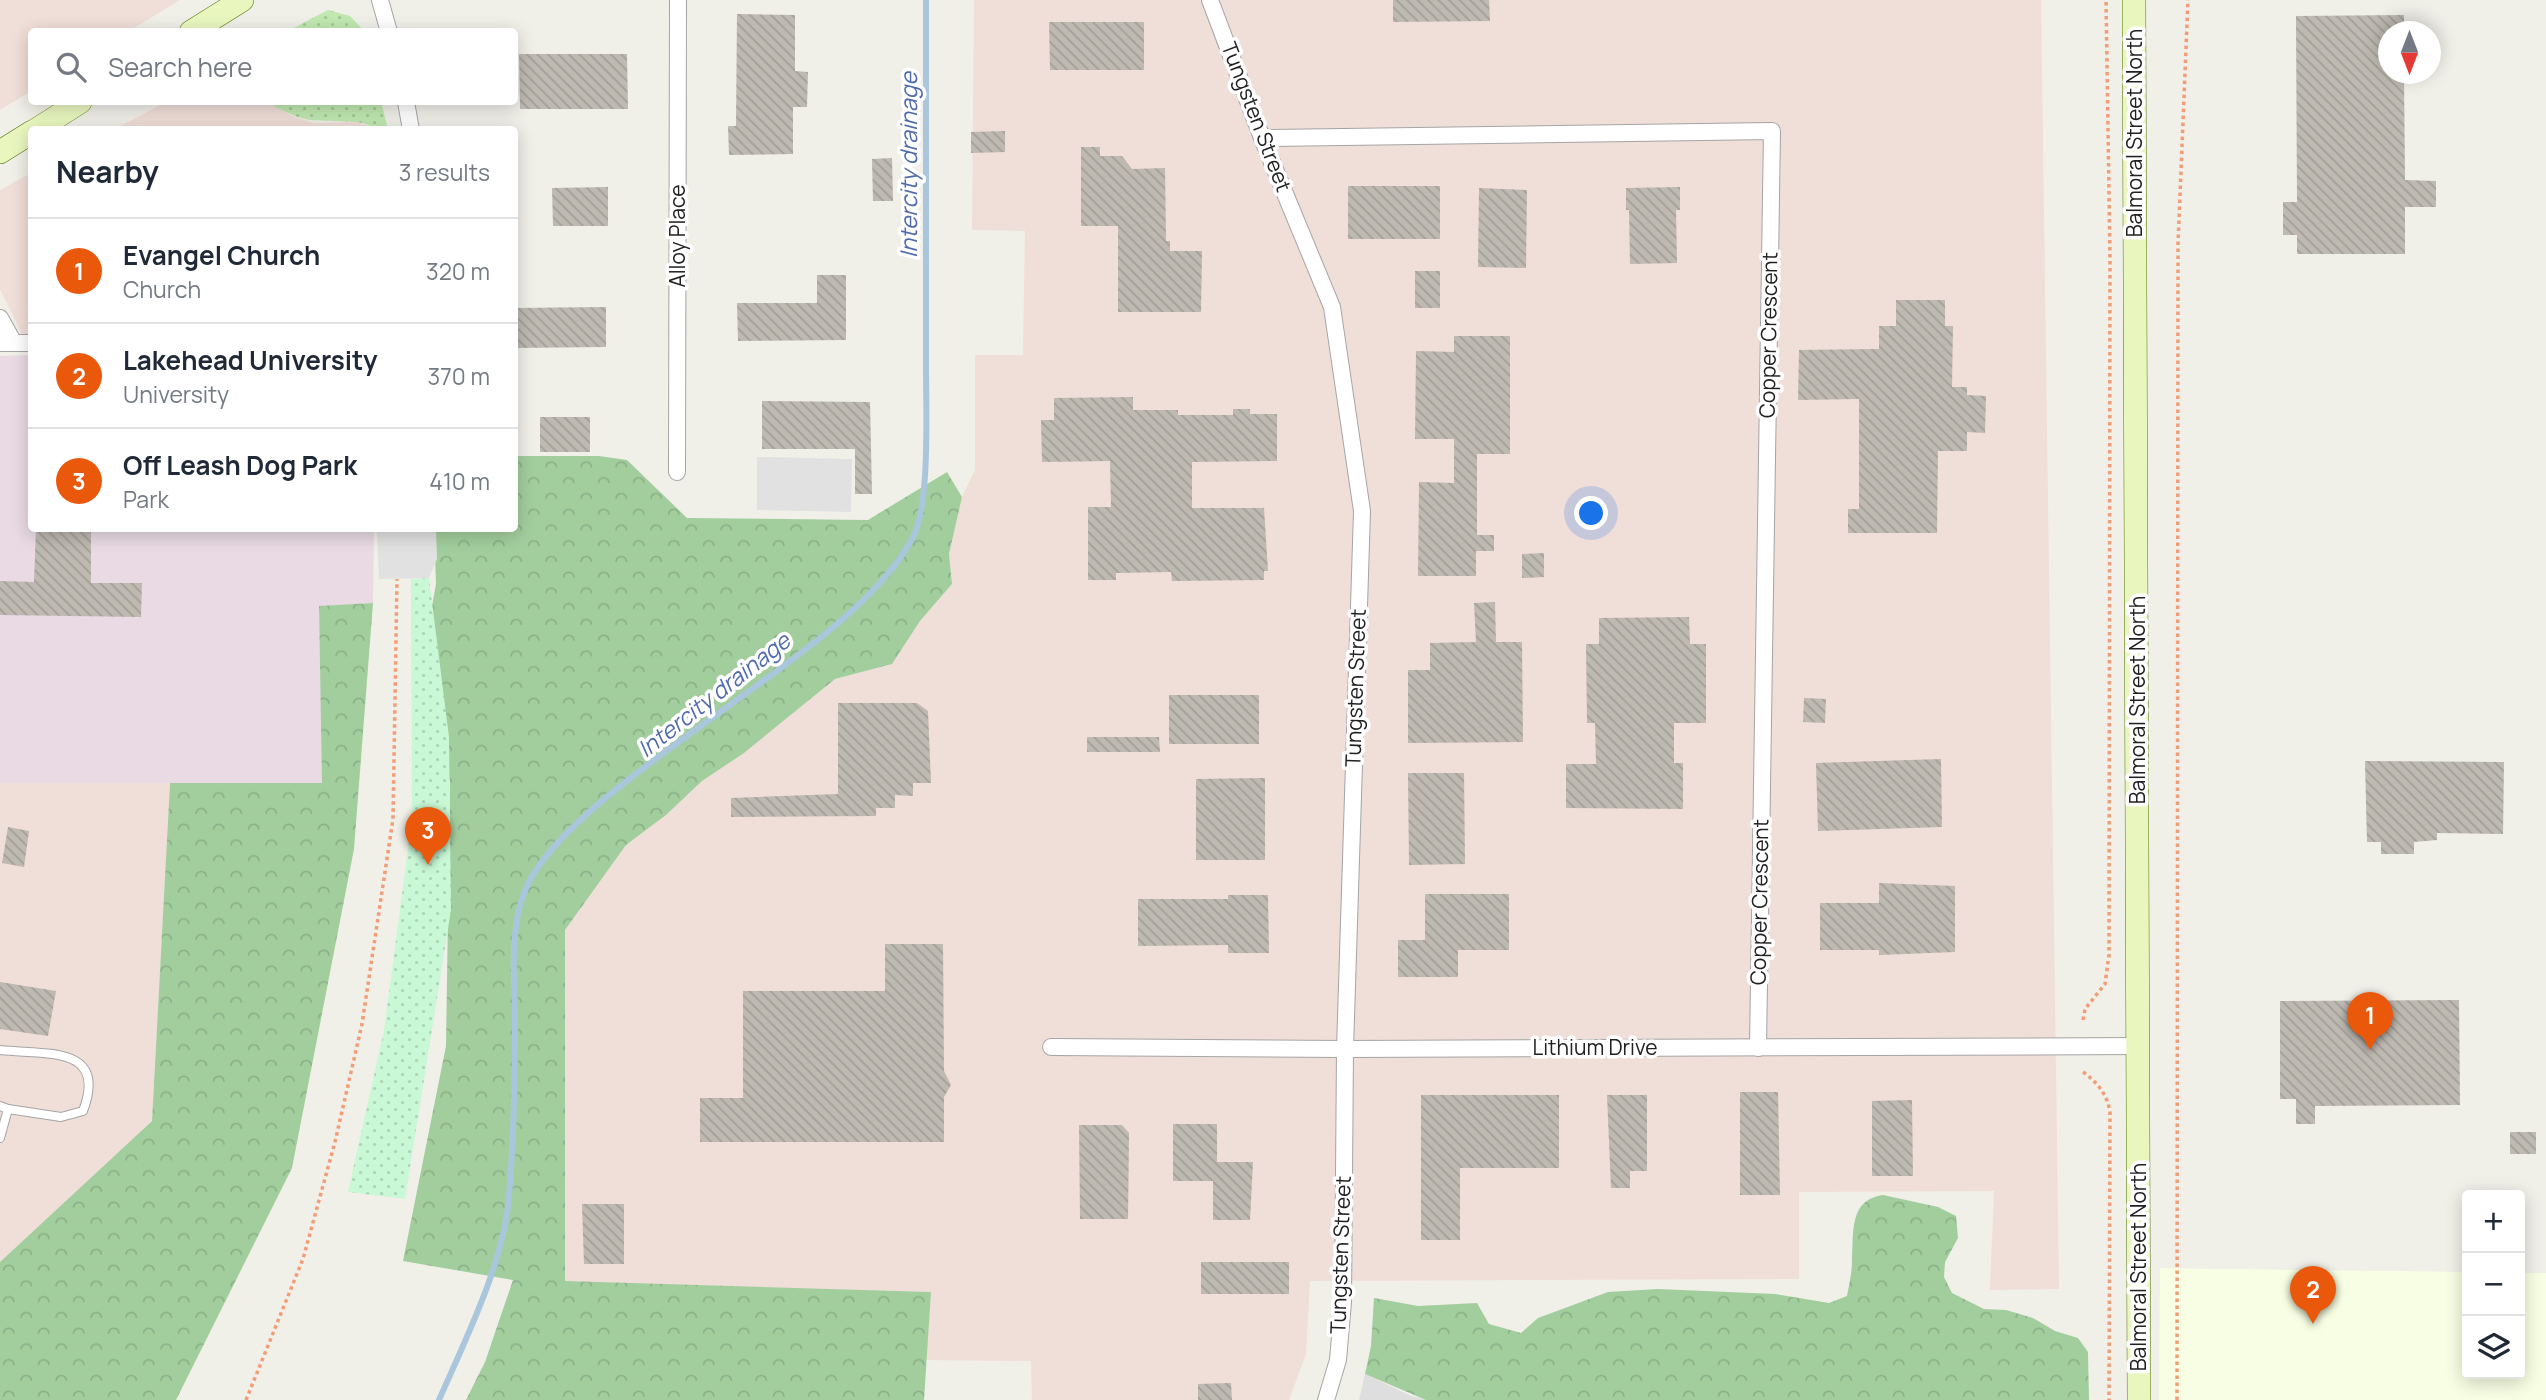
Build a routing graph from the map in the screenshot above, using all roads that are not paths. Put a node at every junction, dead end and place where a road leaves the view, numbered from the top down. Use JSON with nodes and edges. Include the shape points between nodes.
{"nodes":[{"id":1,"x":242,"y":0,"type":"edge"},
{"id":2,"x":380,"y":0,"type":"edge"},
{"id":3,"x":678,"y":0,"type":"edge"},
{"id":4,"x":1210,"y":0,"type":"edge"},
{"id":5,"x":2134,"y":0,"type":"edge"},
{"id":6,"x":197,"y":28,"type":"edge"},
{"id":7,"x":388,"y":28,"type":"edge"},
{"id":8,"x":75,"y":105,"type":"edge"},
{"id":9,"x":407,"y":105,"type":"edge"},
{"id":10,"x":42,"y":126,"type":"edge"},
{"id":11,"x":410,"y":126,"type":"edge"},
{"id":12,"x":28,"y":134,"type":"edge"},
{"id":13,"x":1262,"y":138,"type":"junction"},
{"id":14,"x":0,"y":152,"type":"edge"},
{"id":15,"x":0,"y":318,"type":"edge"},
{"id":16,"x":28,"y":342,"type":"edge"},
{"id":17,"x":7,"y":343,"type":"edge"},
{"id":18,"x":677,"y":472,"type":"dead end"},
{"id":19,"x":1051,"y":1046,"type":"dead end"},
{"id":20,"x":2140,"y":1046,"type":"junction"},
{"id":21,"x":1758,"y":1048,"type":"junction"},
{"id":22,"x":1345,"y":1049,"type":"junction"},
{"id":23,"x":0,"y":1050,"type":"edge"},
{"id":24,"x":4,"y":1108,"type":"edge"},
{"id":25,"x":0,"y":1138,"type":"edge"},
{"id":26,"x":1325,"y":1400,"type":"edge"},
{"id":27,"x":2139,"y":1400,"type":"edge"}],
"edges":[{"from":1,"to":6,"type":"main road"},
{"from":2,"to":7,"type":"street"},
{"from":3,"to":18,"type":"street","name":"Alloy Place"},
{"from":4,"to":13,"type":"street","name":"Tungsten Street"},
{"from":5,"to":20,"type":"main road","name":"Balmoral Street North"},
{"from":8,"to":10,"type":"main road"},
{"from":9,"to":11,"type":"street"},
{"from":12,"to":14,"type":"main road"},
{"from":13,"to":21,"type":"street","name":"Copper Crescent","via":[[1772,131]]},
{"from":13,"to":22,"type":"street","name":"Tungsten Street","via":[[1332,307],[1362,511]]},
{"from":15,"to":17,"type":"street"},
{"from":16,"to":17,"type":"street"},
{"from":19,"to":22,"type":"street","name":"Lithium Drive"},
{"from":20,"to":21,"type":"street","name":"Lithium Drive"},
{"from":20,"to":27,"type":"main road","name":"Balmoral Street North"},
{"from":21,"to":22,"type":"street","name":"Lithium Drive"},
{"from":22,"to":26,"type":"street","name":"Tungsten Street","via":[[1343,1302],[1338,1360]]},
{"from":23,"to":24,"type":"lane","via":[[69,1058],[83,1064],[90,1075],[83,1111],[71,1117]]},
{"from":24,"to":25,"type":"lane"}]}
